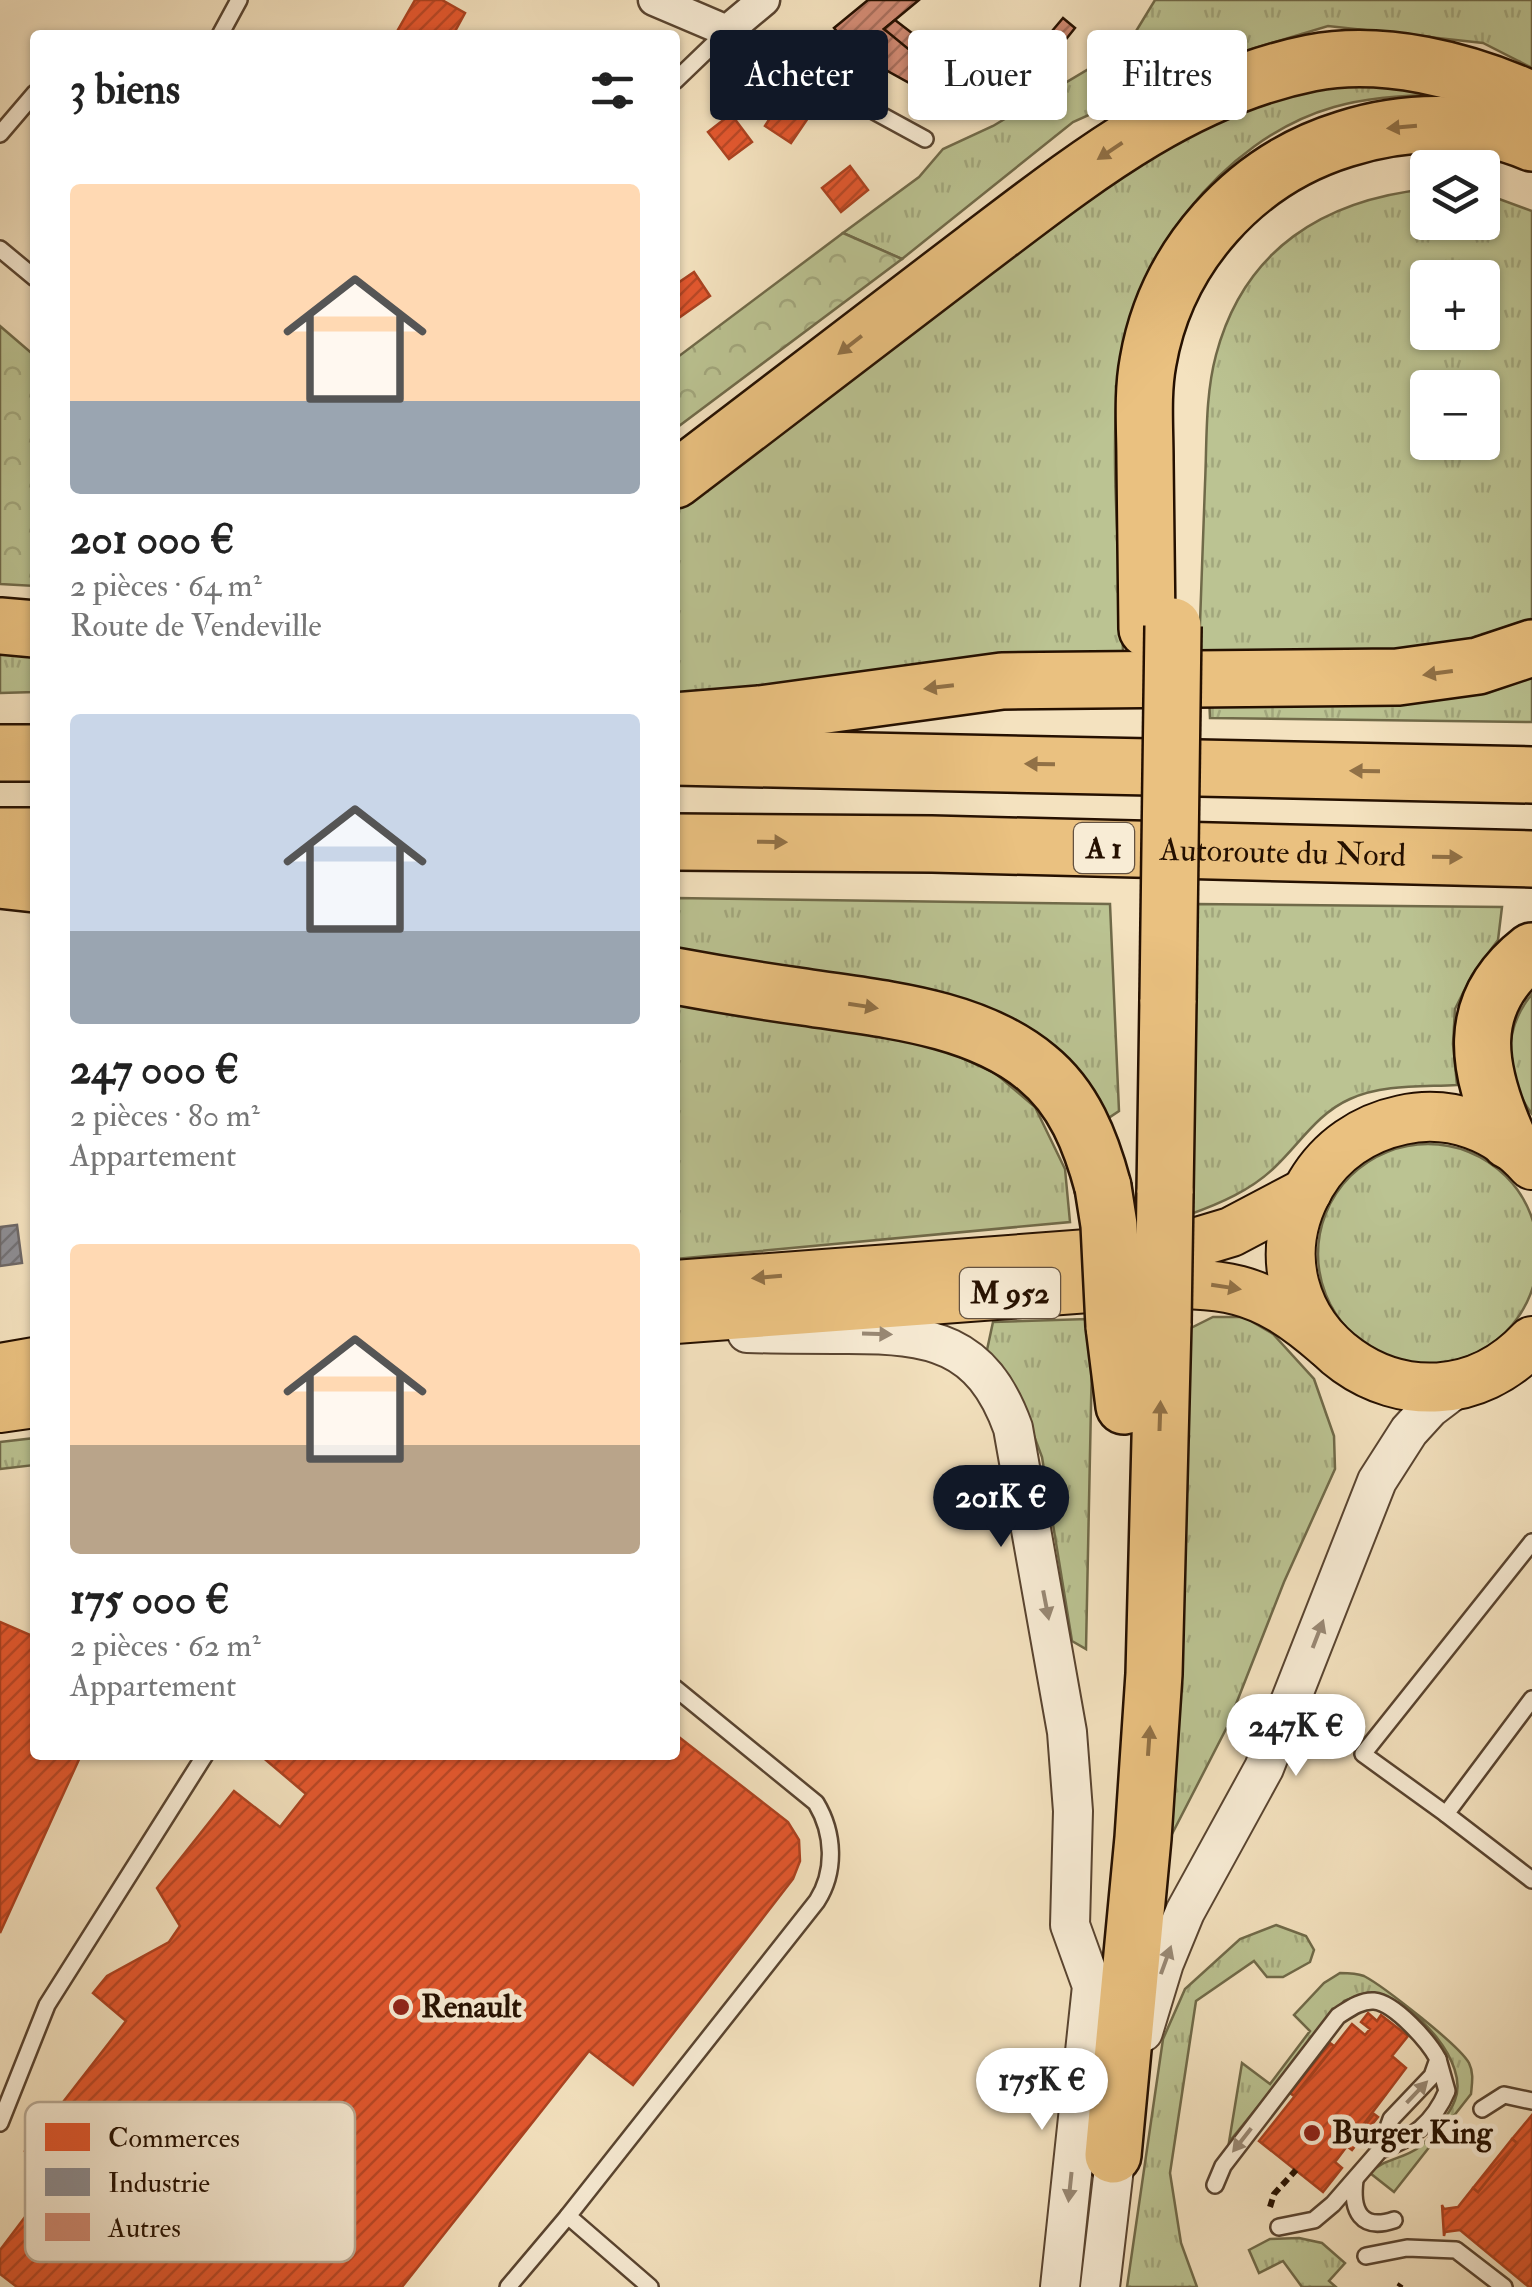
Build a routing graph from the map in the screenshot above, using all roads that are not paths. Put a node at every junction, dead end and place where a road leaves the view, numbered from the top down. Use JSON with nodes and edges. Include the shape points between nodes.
{"nodes":[{"id":1,"x":239,"y":0,"type":"edge"},
{"id":2,"x":654,"y":0,"type":"edge"},
{"id":3,"x":764,"y":0,"type":"edge"},
{"id":4,"x":223,"y":30,"type":"edge"},
{"id":5,"x":726,"y":30,"type":"edge"},
{"id":6,"x":729,"y":30,"type":"edge"},
{"id":7,"x":710,"y":48,"type":"edge"},
{"id":8,"x":680,"y":76,"type":"edge"},
{"id":9,"x":30,"y":99,"type":"edge"},
{"id":10,"x":1532,"y":100,"type":"edge"},
{"id":11,"x":888,"y":119,"type":"edge"},
{"id":12,"x":0,"y":134,"type":"edge"},
{"id":13,"x":924,"y":139,"type":"dead end"},
{"id":14,"x":1532,"y":143,"type":"edge"},
{"id":15,"x":1532,"y":179,"type":"edge"},
{"id":16,"x":0,"y":249,"type":"edge"},
{"id":17,"x":30,"y":274,"type":"edge"},
{"id":18,"x":680,"y":476,"type":"edge"},
{"id":19,"x":0,"y":626,"type":"edge"},
{"id":20,"x":1160,"y":627,"type":"junction"},
{"id":21,"x":30,"y":629,"type":"edge"},
{"id":22,"x":1532,"y":648,"type":"edge"},
{"id":23,"x":680,"y":721,"type":"edge"},
{"id":24,"x":0,"y":753,"type":"edge"},
{"id":25,"x":30,"y":753,"type":"edge"},
{"id":26,"x":680,"y":757,"type":"edge"},
{"id":27,"x":1532,"y":774,"type":"edge"},
{"id":28,"x":0,"y":836,"type":"edge"},
{"id":29,"x":30,"y":836,"type":"edge"},
{"id":30,"x":680,"y":842,"type":"edge"},
{"id":31,"x":1532,"y":859,"type":"edge"},
{"id":32,"x":0,"y":880,"type":"edge"},
{"id":33,"x":30,"y":883,"type":"edge"},
{"id":34,"x":1532,"y":950,"type":"edge"},
{"id":35,"x":680,"y":977,"type":"edge"},
{"id":36,"x":1520,"y":1153,"type":"edge"},
{"id":37,"x":1135,"y":1190,"type":"junction"},
{"id":38,"x":1306,"y":1192,"type":"junction"},
{"id":39,"x":680,"y":1285,"type":"edge"},
{"id":40,"x":680,"y":1318,"type":"edge"},
{"id":41,"x":1137,"y":1325,"type":"junction"},
{"id":42,"x":680,"y":1329,"type":"edge"},
{"id":43,"x":1532,"y":1340,"type":"edge"},
{"id":44,"x":1328,"y":1344,"type":"junction"},
{"id":45,"x":30,"y":1363,"type":"edge"},
{"id":46,"x":0,"y":1368,"type":"edge"},
{"id":47,"x":1458,"y":1386,"type":"junction"},
{"id":48,"x":30,"y":1404,"type":"edge"},
{"id":49,"x":0,"y":1408,"type":"edge"},
{"id":50,"x":1532,"y":1542,"type":"edge"},
{"id":51,"x":680,"y":1692,"type":"edge"},
{"id":52,"x":1532,"y":1698,"type":"edge"},
{"id":53,"x":202,"y":1760,"type":"edge"},
{"id":54,"x":1446,"y":1814,"type":"junction"},
{"id":55,"x":1532,"y":1880,"type":"edge"},
{"id":56,"x":1092,"y":1986,"type":"junction"},
{"id":57,"x":1438,"y":2059,"type":"junction"},
{"id":58,"x":1532,"y":2101,"type":"edge"},
{"id":59,"x":1482,"y":2109,"type":"dead end"},
{"id":60,"x":0,"y":2122,"type":"edge"},
{"id":61,"x":1380,"y":2150,"type":"junction"},
{"id":62,"x":1113,"y":2155,"type":"junction"},
{"id":63,"x":1355,"y":2180,"type":"junction"},
{"id":64,"x":1215,"y":2185,"type":"dead end"},
{"id":65,"x":568,"y":2216,"type":"junction"},
{"id":66,"x":1394,"y":2220,"type":"dead end"},
{"id":67,"x":1279,"y":2227,"type":"dead end"},
{"id":68,"x":1366,"y":2256,"type":"dead end"},
{"id":69,"x":508,"y":2287,"type":"edge"},
{"id":70,"x":650,"y":2287,"type":"edge"},
{"id":71,"x":1060,"y":2287,"type":"edge"},
{"id":72,"x":1100,"y":2287,"type":"edge"},
{"id":73,"x":1504,"y":2287,"type":"edge"}],
"edges":[{"from":1,"to":4,"type":"lane"},
{"from":2,"to":5,"type":"street"},
{"from":3,"to":6,"type":"street"},
{"from":7,"to":8,"type":"lane"},
{"from":9,"to":12,"type":"lane"},
{"from":10,"to":18,"type":"highway","one_way":true,"via":[[1452,71],[1357,60],[1314,62],[1218,92],[1088,166]]},
{"from":11,"to":13,"type":"lane"},
{"from":14,"to":20,"type":"highway","one_way":true,"via":[[1447,125],[1358,134],[1280,168],[1212,224],[1174,284],[1147,364],[1144,405]]},
{"from":15,"to":20,"type":"highway","via":[[1455,160],[1365,170],[1287,206],[1232,256],[1195,319],[1180,384]]},
{"from":16,"to":17,"type":"lane"},
{"from":19,"to":21,"type":"highway"},
{"from":20,"to":37,"type":"highway","bridge":true,"via":[[1155,999]]},
{"from":22,"to":23,"type":"highway","one_way":true,"via":[[1478,666],[1413,676],[1002,680]]},
{"from":24,"to":25,"type":"highway"},
{"from":27,"to":26,"type":"highway","one_way":true},
{"from":28,"to":29,"type":"highway"},
{"from":30,"to":31,"type":"highway","name":"Autoroute du Nord","number":"A 1","one_way":true},
{"from":32,"to":33,"type":"highway"},
{"from":34,"to":36,"type":"highway","via":[[1499,983],[1482,1033],[1489,1093]]},
{"from":35,"to":37,"type":"highway","one_way":true,"via":[[900,1012],[1012,1050],[1038,1068],[1071,1107],[1094,1152]]},
{"from":36,"to":38,"type":"main road","via":[[1485,1129],[1448,1118],[1391,1122],[1341,1148]]},
{"from":37,"to":41,"type":"highway","bridge":true},
{"from":38,"to":39,"type":"main road","number":"M 952","one_way":true,"via":[[1231,1232],[1181,1246]]},
{"from":38,"to":44,"type":"main road","via":[[1295,1226],[1295,1280]]},
{"from":40,"to":44,"type":"main road","number":"M 952","one_way":true,"via":[[1129,1285],[1227,1285],[1282,1307]]},
{"from":41,"to":56,"type":"highway","via":[[1124,1406],[1120,1648]]},
{"from":62,"to":41,"type":"highway","one_way":true,"via":[[1154,1674]]},
{"from":42,"to":56,"type":"street","one_way":true,"via":[[915,1336],[958,1353],[992,1384],[1013,1428],[1052,1636],[1073,1811],[1070,1926]]},
{"from":43,"to":47,"type":"main road","via":[[1492,1373]]},
{"from":44,"to":47,"type":"main road","via":[[1355,1368],[1388,1382]]},
{"from":45,"to":46,"type":"main road"},
{"from":62,"to":47,"type":"street","one_way":true,"via":[[1164,1963],[1208,1866],[1264,1768],[1377,1481],[1408,1431]]},
{"from":48,"to":49,"type":"main road"},
{"from":50,"to":54,"type":"lane","via":[[1364,1754]]},
{"from":51,"to":65,"type":"lane","via":[[816,1803],[828,1830],[830,1870],[817,1901]]},
{"from":52,"to":54,"type":"lane"},
{"from":53,"to":60,"type":"lane","via":[[47,2005]]},
{"from":54,"to":55,"type":"lane"},
{"from":56,"to":71,"type":"street","one_way":true},
{"from":61,"to":57,"type":"lane","one_way":true,"via":[[1391,2119],[1432,2076]]},
{"from":57,"to":61,"type":"lane","via":[[1447,2091],[1439,2110],[1419,2132]]},
{"from":57,"to":64,"type":"lane","one_way":true,"via":[[1429,2042],[1387,2006],[1356,2004],[1338,2016]]},
{"from":58,"to":59,"type":"lane","via":[[1504,2096]]},
{"from":61,"to":63,"type":"lane"},
{"from":62,"to":72,"type":"street"},
{"from":63,"to":66,"type":"lane","via":[[1352,2199],[1360,2214],[1378,2225]]},
{"from":63,"to":67,"type":"lane","via":[[1314,2220]]},
{"from":65,"to":69,"type":"lane"},
{"from":65,"to":70,"type":"lane"},
{"from":68,"to":73,"type":"lane","via":[[1406,2248],[1456,2250]]}]}
